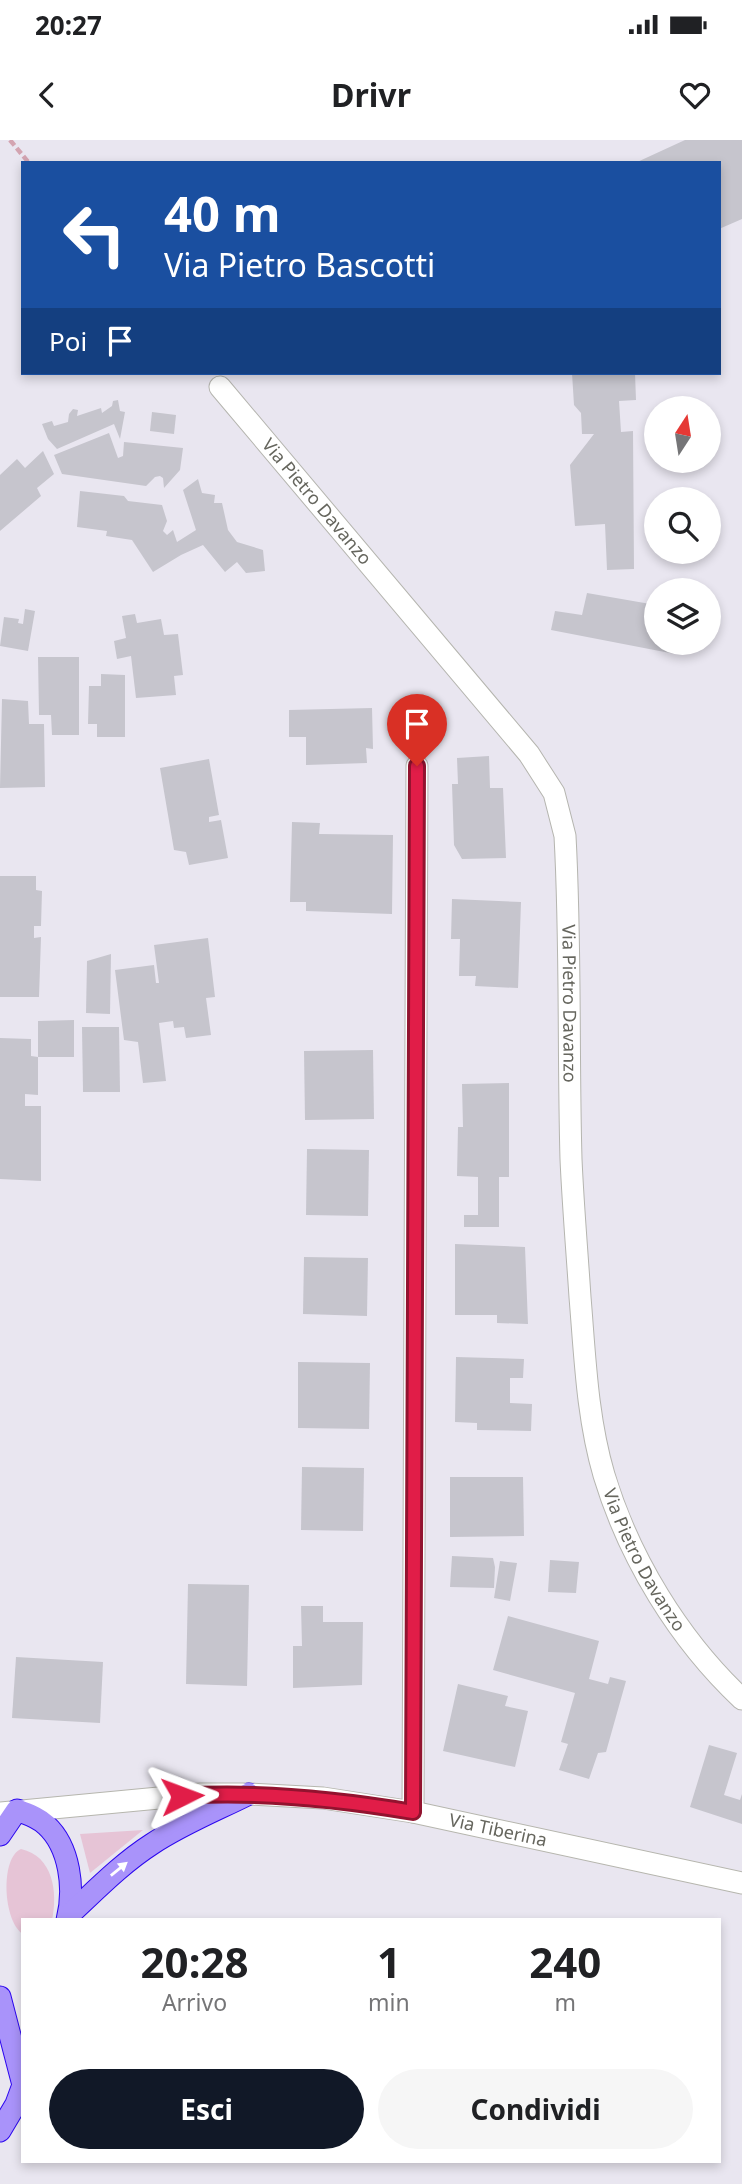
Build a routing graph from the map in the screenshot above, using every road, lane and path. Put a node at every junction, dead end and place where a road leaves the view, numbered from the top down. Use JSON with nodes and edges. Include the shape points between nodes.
{"nodes":[{"id":1,"x":10,"y":140,"type":"edge"},
{"id":2,"x":27,"y":161,"type":"edge"},
{"id":3,"x":220,"y":387,"type":"dead end"},
{"id":4,"x":417,"y":766,"type":"dead end"},
{"id":5,"x":742,"y":1699,"type":"edge"},
{"id":6,"x":249,"y":1794,"type":"junction"},
{"id":7,"x":8,"y":1811,"type":"edge"},
{"id":8,"x":413,"y":1812,"type":"junction"},
{"id":9,"x":0,"y":1835,"type":"edge"},
{"id":10,"x":742,"y":1883,"type":"edge"},
{"id":11,"x":68,"y":1917,"type":"edge"},
{"id":12,"x":0,"y":1997,"type":"edge"},
{"id":13,"x":21,"y":2077,"type":"edge"},
{"id":14,"x":21,"y":2090,"type":"edge"},
{"id":15,"x":0,"y":2131,"type":"edge"}],
"edges":[{"from":1,"to":2,"type":"path"},
{"from":3,"to":5,"type":"street","name":"Via Pietro Davanzo","via":[[529,754],[554,793],[566,848],[571,1158],[593,1428],[617,1512],[648,1574],[699,1651]]},
{"from":4,"to":8,"type":"street"},
{"from":6,"to":7,"type":"street","name":"Via Tiberina"},
{"from":6,"to":8,"type":"street","name":"Via Tiberina","via":[[323,1798]]},
{"from":11,"to":6,"type":"highway","one_way":true,"via":[[150,1845]]},
{"from":7,"to":9,"type":"highway"},
{"from":7,"to":11,"type":"highway","via":[[45,1823],[54,1833],[70,1878]]},
{"from":8,"to":10,"type":"street","name":"Via Tiberina"},
{"from":12,"to":13,"type":"highway"},
{"from":14,"to":15,"type":"highway"}]}
